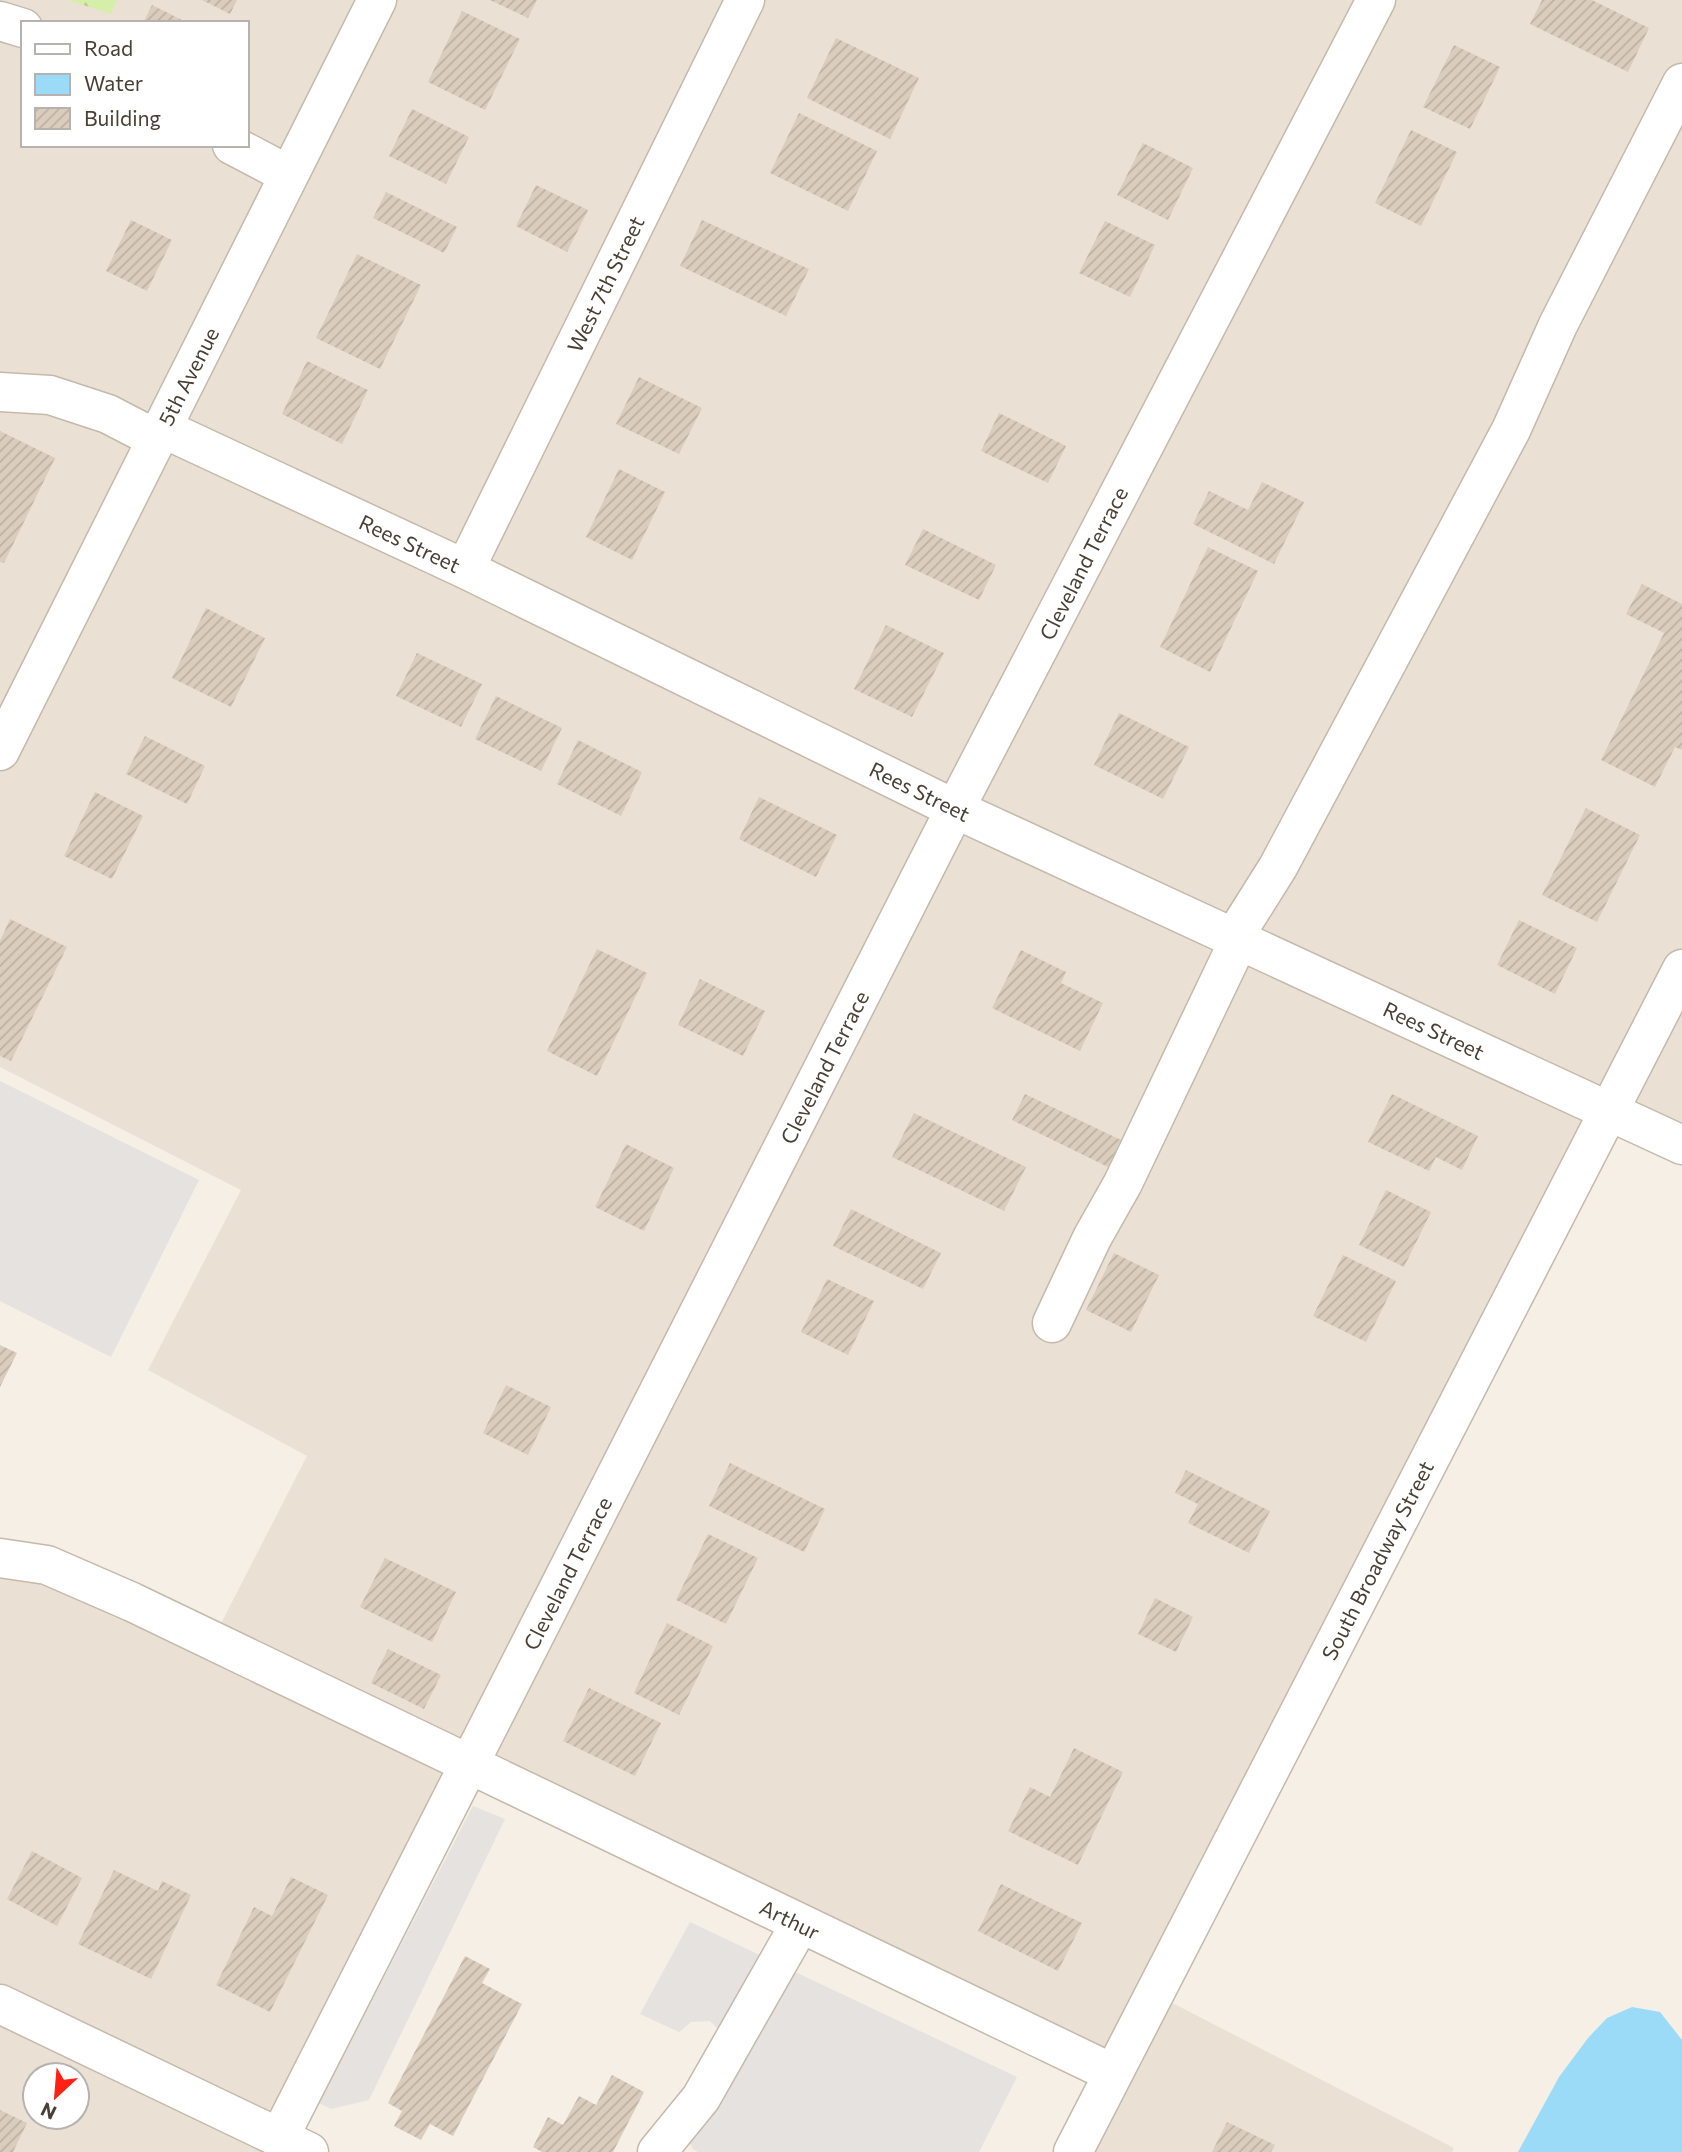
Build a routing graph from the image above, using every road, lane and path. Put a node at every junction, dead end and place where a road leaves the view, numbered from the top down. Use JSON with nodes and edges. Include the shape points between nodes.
{"nodes":[{"id":1,"x":377,"y":0,"type":"edge"},
{"id":2,"x":745,"y":0,"type":"edge"},
{"id":3,"x":1376,"y":0,"type":"edge"},
{"id":4,"x":0,"y":21,"type":"edge"},
{"id":5,"x":21,"y":26,"type":"edge"},
{"id":6,"x":1682,"y":83,"type":"edge"},
{"id":7,"x":236,"y":147,"type":"edge"},
{"id":8,"x":289,"y":175,"type":"junction"},
{"id":9,"x":0,"y":392,"type":"edge"},
{"id":10,"x":159,"y":433,"type":"junction"},
{"id":11,"x":465,"y":569,"type":"junction"},
{"id":12,"x":0,"y":751,"type":"edge"},
{"id":13,"x":955,"y":808,"type":"junction"},
{"id":14,"x":1236,"y":939,"type":"junction"},
{"id":15,"x":1682,"y":969,"type":"edge"},
{"id":16,"x":1609,"y":1111,"type":"junction"},
{"id":17,"x":1682,"y":1145,"type":"edge"},
{"id":18,"x":1052,"y":1323,"type":"dead end"},
{"id":19,"x":0,"y":1558,"type":"edge"},
{"id":20,"x":469,"y":1764,"type":"junction"},
{"id":21,"x":800,"y":1924,"type":"junction"},
{"id":22,"x":0,"y":2004,"type":"edge"},
{"id":23,"x":1112,"y":2073,"type":"junction"},
{"id":24,"x":294,"y":2145,"type":"edge"},
{"id":25,"x":657,"y":2152,"type":"edge"},
{"id":26,"x":1073,"y":2152,"type":"edge"}],
"edges":[{"from":1,"to":8,"type":"street","name":"5th Avenue"},
{"from":2,"to":11,"type":"street","name":"West 7th Street"},
{"from":3,"to":13,"type":"street","name":"Cleveland Terrace"},
{"from":4,"to":5,"type":"street"},
{"from":6,"to":14,"type":"street","via":[[1558,325],[1511,430]]},
{"from":7,"to":8,"type":"street"},
{"from":8,"to":10,"type":"street","name":"5th Avenue"},
{"from":9,"to":10,"type":"street","name":"Rees Street","via":[[50,395]]},
{"from":10,"to":11,"type":"street","name":"Rees Street"},
{"from":10,"to":12,"type":"street","name":"5th Avenue"},
{"from":11,"to":13,"type":"street","name":"Rees Street"},
{"from":13,"to":14,"type":"street","name":"Rees Street"},
{"from":13,"to":20,"type":"street","name":"Cleveland Terrace"},
{"from":14,"to":16,"type":"street","name":"Rees Street"},
{"from":14,"to":18,"type":"street","via":[[1123,1184]]},
{"from":15,"to":16,"type":"street","name":"South Broadway Street"},
{"from":16,"to":17,"type":"street","name":"Rees Street"},
{"from":16,"to":23,"type":"street","name":"South Broadway Street"},
{"from":19,"to":20,"type":"street","name":"Arthur","via":[[47,1565],[132,1602]]},
{"from":20,"to":21,"type":"street","name":"Arthur"},
{"from":20,"to":24,"type":"street","name":"Cleveland Terrace"},
{"from":21,"to":23,"type":"street","name":"Arthur"},
{"from":21,"to":25,"type":"street","via":[[701,2098]]},
{"from":22,"to":24,"type":"street"},
{"from":23,"to":26,"type":"street","name":"South Broadway Street"}]}
